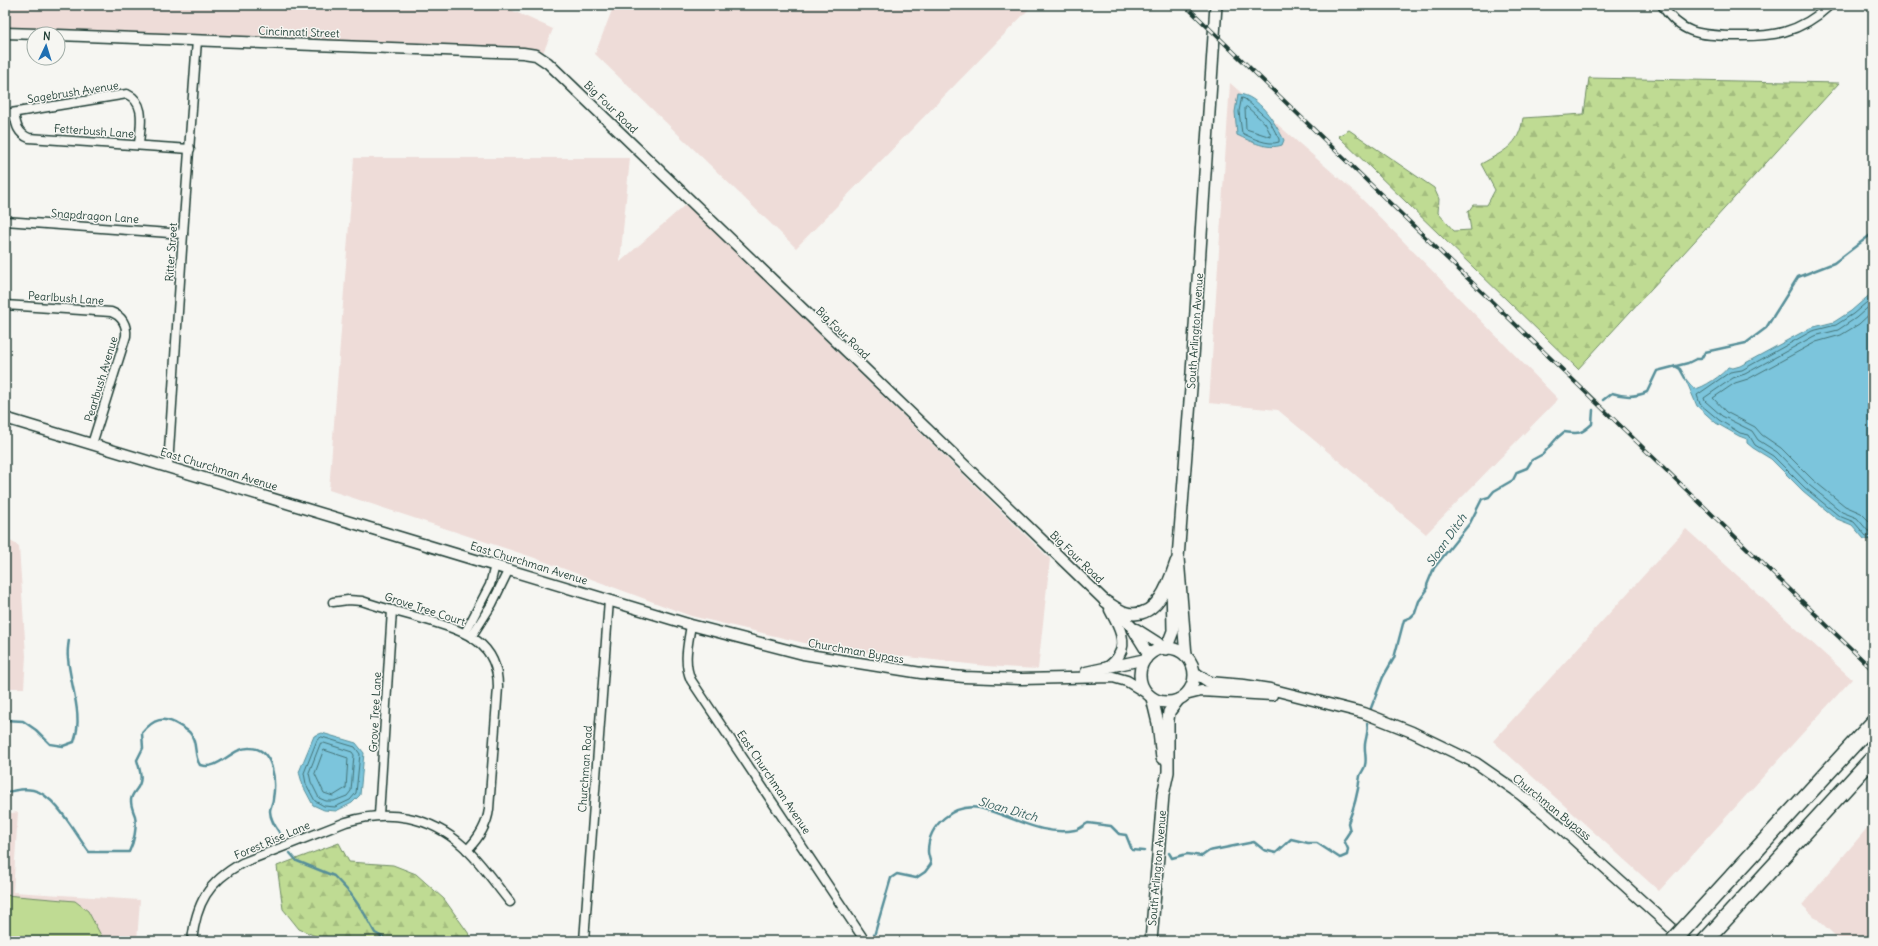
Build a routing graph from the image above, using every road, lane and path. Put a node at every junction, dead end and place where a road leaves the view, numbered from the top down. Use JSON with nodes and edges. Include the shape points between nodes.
{"nodes":[{"id":1,"x":1216,"y":5,"type":"edge"},
{"id":2,"x":1662,"y":5,"type":"edge"},
{"id":3,"x":1830,"y":5,"type":"edge"},
{"id":4,"x":5,"y":33,"type":"edge"},
{"id":5,"x":26,"y":34,"type":"edge"},
{"id":6,"x":66,"y":35,"type":"edge"},
{"id":7,"x":197,"y":40,"type":"junction"},
{"id":8,"x":539,"y":56,"type":"joint"},
{"id":9,"x":14,"y":113,"type":"junction"},
{"id":10,"x":5,"y":114,"type":"edge"},
{"id":11,"x":139,"y":145,"type":"junction"},
{"id":12,"x":190,"y":149,"type":"junction"},
{"id":13,"x":5,"y":221,"type":"edge"},
{"id":14,"x":183,"y":234,"type":"junction"},
{"id":15,"x":5,"y":305,"type":"edge"},
{"id":16,"x":123,"y":321,"type":"joint"},
{"id":17,"x":5,"y":418,"type":"edge"},
{"id":18,"x":92,"y":444,"type":"junction"},
{"id":19,"x":168,"y":466,"type":"junction"},
{"id":20,"x":1178,"y":558,"type":"junction"},
{"id":21,"x":495,"y":565,"type":"junction"},
{"id":22,"x":509,"y":569,"type":"junction"},
{"id":23,"x":1172,"y":574,"type":"junction"},
{"id":24,"x":609,"y":600,"type":"junction"},
{"id":25,"x":1105,"y":601,"type":"junction"},
{"id":26,"x":333,"y":602,"type":"dead end"},
{"id":27,"x":392,"y":610,"type":"junction"},
{"id":28,"x":691,"y":625,"type":"junction"},
{"id":29,"x":1131,"y":626,"type":"junction"},
{"id":30,"x":468,"y":635,"type":"junction"},
{"id":31,"x":1165,"y":649,"type":"junction"},
{"id":32,"x":1186,"y":656,"type":"junction"},
{"id":33,"x":1148,"y":657,"type":"junction"},
{"id":34,"x":1108,"y":667,"type":"junction"},
{"id":35,"x":1194,"y":672,"type":"junction"},
{"id":36,"x":1021,"y":679,"type":"junction"},
{"id":37,"x":1150,"y":695,"type":"junction"},
{"id":38,"x":1290,"y":696,"type":"junction"},
{"id":39,"x":1181,"y":698,"type":"junction"},
{"id":40,"x":1873,"y":723,"type":"edge"},
{"id":41,"x":1873,"y":758,"type":"edge"},
{"id":42,"x":1163,"y":795,"type":"junction"},
{"id":43,"x":379,"y":815,"type":"junction"},
{"id":44,"x":467,"y":850,"type":"junction"},
{"id":45,"x":510,"y":902,"type":"dead end"},
{"id":46,"x":1709,"y":937,"type":"edge"},
{"id":47,"x":192,"y":941,"type":"edge"},
{"id":48,"x":584,"y":941,"type":"edge"},
{"id":49,"x":865,"y":941,"type":"edge"},
{"id":50,"x":1151,"y":941,"type":"edge"},
{"id":51,"x":1673,"y":941,"type":"edge"},
{"id":52,"x":1686,"y":941,"type":"edge"}],
"edges":[{"from":1,"to":20,"type":"main road","name":"South Arlington Avenue"},
{"from":2,"to":3,"type":"street","via":[[1673,19],[1689,30],[1704,35],[1756,37],[1778,34],[1806,23]]},
{"from":4,"to":5,"type":"street"},
{"from":6,"to":7,"type":"street","name":"Cincinnati Street"},
{"from":7,"to":8,"type":"street","name":"Cincinnati Street","via":[[523,53]]},
{"from":7,"to":12,"type":"street","name":"Ritter Street"},
{"from":8,"to":25,"type":"street","name":"Big Four Road"},
{"from":9,"to":10,"type":"street"},
{"from":9,"to":11,"type":"street","name":"Fetterbush Lane","via":[[17,128],[29,138]]},
{"from":9,"to":11,"type":"street","name":"Sagebrush Avenue","via":[[127,94],[136,100],[141,108]]},
{"from":11,"to":12,"type":"street","name":"Fetterbush Lane"},
{"from":12,"to":14,"type":"street","name":"Ritter Street"},
{"from":13,"to":14,"type":"street","name":"Snapdragon Lane"},
{"from":14,"to":19,"type":"street","name":"Ritter Street"},
{"from":15,"to":16,"type":"street","name":"Pearlbush Lane","via":[[111,312]]},
{"from":16,"to":18,"type":"street","name":"Pearlbush Avenue","via":[[126,336]]},
{"from":17,"to":18,"type":"street","name":"East Churchman Avenue"},
{"from":18,"to":19,"type":"street","name":"East Churchman Avenue"},
{"from":19,"to":21,"type":"street","name":"East Churchman Avenue"},
{"from":20,"to":23,"type":"main road"},
{"from":20,"to":32,"type":"main road","name":"South Arlington Avenue"},
{"from":21,"to":22,"type":"street","name":"East Churchman Avenue"},
{"from":21,"to":30,"type":"street","via":[[488,590]]},
{"from":22,"to":24,"type":"street","name":"East Churchman Avenue"},
{"from":22,"to":30,"type":"street","via":[[492,604]]},
{"from":23,"to":25,"type":"main road","via":[[1158,602],[1146,610],[1130,613]]},
{"from":23,"to":31,"type":"main road","via":[[1172,631]]},
{"from":24,"to":28,"type":"street","name":"East Churchman Avenue"},
{"from":24,"to":48,"type":"street","name":"Churchman Road"},
{"from":25,"to":29,"type":"street","name":"Big Four Road"},
{"from":25,"to":34,"type":"street","via":[[1120,629],[1122,643],[1119,656]]},
{"from":26,"to":27,"type":"street","name":"Grove Tree Court","via":[[362,601]]},
{"from":27,"to":30,"type":"street","name":"Grove Tree Court"},
{"from":27,"to":43,"type":"street","name":"Grove Tree Lane"},
{"from":28,"to":36,"type":"street","name":"Churchman Bypass","via":[[803,654],[877,668],[943,676]]},
{"from":28,"to":49,"type":"street","name":"East Churchman Avenue","via":[[686,658],[691,680]]},
{"from":29,"to":31,"type":"street","name":"Big Four Road"},
{"from":29,"to":33,"type":"street","name":"Big Four Road"},
{"from":30,"to":44,"type":"street","name":"Grove Tree Court","via":[[489,652],[496,669],[498,687],[487,820],[480,836]]},
{"from":31,"to":32,"type":"main road","via":[[1177,650]]},
{"from":31,"to":33,"type":"main road"},
{"from":32,"to":35,"type":"main road"},
{"from":33,"to":34,"type":"street","name":"Churchman Bypass"},
{"from":33,"to":37,"type":"main road","via":[[1142,665],[1141,680]]},
{"from":34,"to":36,"type":"street","name":"Churchman Bypass"},
{"from":35,"to":38,"type":"street","name":"Churchman Bypass","via":[[1209,682],[1258,687]]},
{"from":35,"to":39,"type":"main road","via":[[1192,685]]},
{"from":36,"to":37,"type":"street","name":"Churchman Bypass","via":[[1113,677],[1127,681]]},
{"from":37,"to":39,"type":"main road","via":[[1165,702]]},
{"from":37,"to":42,"type":"main road","name":"South Arlington Avenue","via":[[1159,730]]},
{"from":38,"to":39,"type":"street","name":"Churchman Bypass","via":[[1201,691]]},
{"from":38,"to":52,"type":"street","name":"Churchman Bypass","via":[[1350,709],[1394,724],[1476,763],[1548,816]]},
{"from":39,"to":42,"type":"main road","name":"South Arlington Avenue","via":[[1169,712],[1168,772]]},
{"from":40,"to":51,"type":"highway","bridge":true},
{"from":41,"to":46,"type":"highway"},
{"from":42,"to":50,"type":"main road","name":"South Arlington Avenue"},
{"from":43,"to":44,"type":"street","name":"Forest Rise Lane","via":[[421,821],[450,835]]},
{"from":43,"to":47,"type":"street","name":"Forest Rise Lane","via":[[346,822],[242,863],[228,871],[215,882],[200,903]]},
{"from":44,"to":45,"type":"street","name":"Forest Rise Lane"}]}
